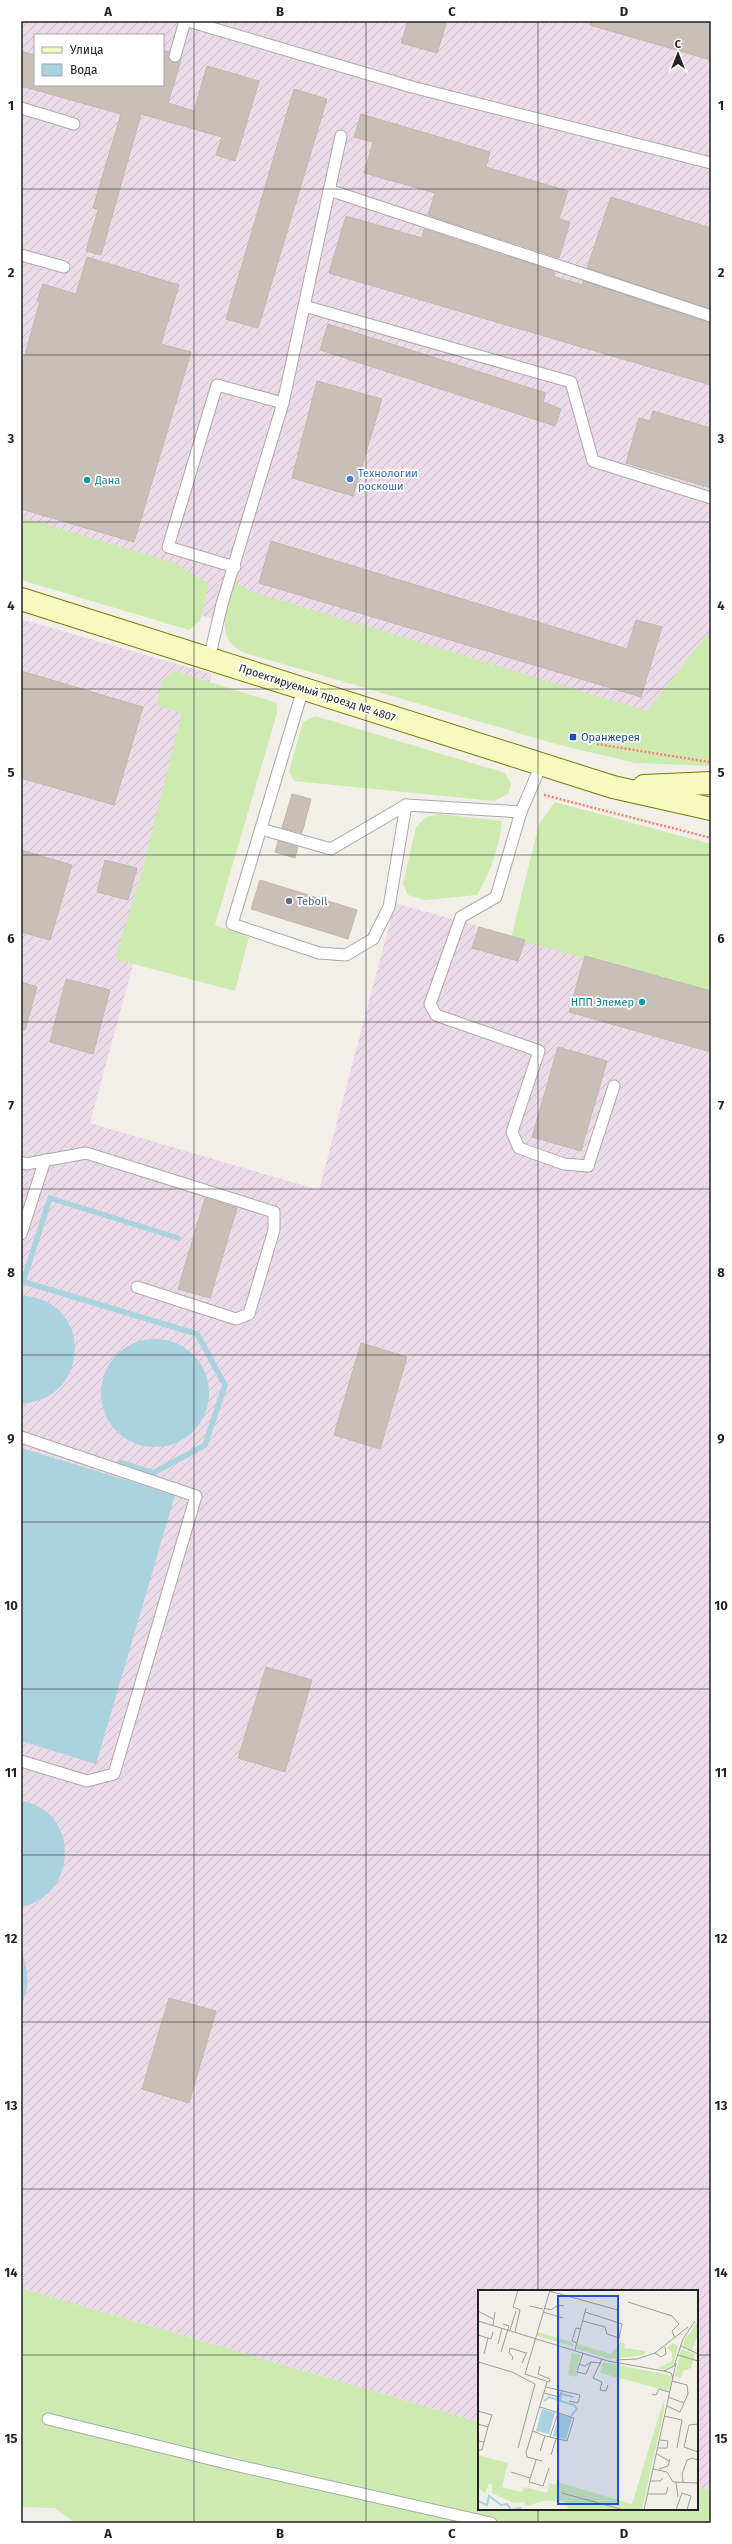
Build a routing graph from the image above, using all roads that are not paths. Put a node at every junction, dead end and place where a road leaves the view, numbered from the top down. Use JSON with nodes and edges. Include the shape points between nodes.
{"nodes":[{"id":1,"x":186,"y":21,"type":"edge"},
{"id":2,"x":175,"y":56,"type":"dead end"},
{"id":3,"x":21,"y":108,"type":"edge"},
{"id":4,"x":74,"y":124,"type":"dead end"},
{"id":5,"x":341,"y":136,"type":"dead end"},
{"id":6,"x":711,"y":163,"type":"edge"},
{"id":7,"x":329,"y":190,"type":"junction"},
{"id":8,"x":21,"y":255,"type":"edge"},
{"id":9,"x":64,"y":267,"type":"dead end"},
{"id":10,"x":304,"y":306,"type":"junction"},
{"id":11,"x":711,"y":316,"type":"edge"},
{"id":12,"x":283,"y":403,"type":"junction"},
{"id":13,"x":711,"y":498,"type":"edge"},
{"id":14,"x":235,"y":567,"type":"junction"},
{"id":15,"x":21,"y":599,"type":"edge"},
{"id":16,"x":209,"y":659,"type":"junction"},
{"id":17,"x":303,"y":689,"type":"junction"},
{"id":18,"x":541,"y":765,"type":"junction"},
{"id":19,"x":711,"y":783,"type":"edge"},
{"id":20,"x":613,"y":787,"type":"junction"},
{"id":21,"x":406,"y":805,"type":"junction"},
{"id":22,"x":711,"y":809,"type":"edge"},
{"id":23,"x":521,"y":812,"type":"junction"},
{"id":24,"x":261,"y":829,"type":"junction"},
{"id":25,"x":614,"y":1086,"type":"dead end"},
{"id":26,"x":45,"y":1160,"type":"junction"},
{"id":27,"x":21,"y":1162,"type":"edge"},
{"id":28,"x":21,"y":1234,"type":"edge"},
{"id":29,"x":137,"y":1287,"type":"dead end"},
{"id":30,"x":21,"y":1437,"type":"edge"},
{"id":31,"x":21,"y":1761,"type":"edge"},
{"id":32,"x":48,"y":2419,"type":"dead end"},
{"id":33,"x":491,"y":2523,"type":"edge"}],
"edges":[{"from":1,"to":2,"type":"lane"},
{"from":1,"to":6,"type":"lane","via":[[412,87]]},
{"from":3,"to":4,"type":"lane"},
{"from":5,"to":7,"type":"lane"},
{"from":7,"to":10,"type":"lane"},
{"from":7,"to":11,"type":"lane"},
{"from":8,"to":9,"type":"lane"},
{"from":10,"to":12,"type":"lane"},
{"from":10,"to":13,"type":"lane","via":[[571,382],[593,461]]},
{"from":12,"to":14,"type":"lane"},
{"from":12,"to":14,"type":"lane","via":[[216,385],[168,547]]},
{"from":14,"to":16,"type":"lane"},
{"from":15,"to":16,"type":"main road","name":"Проектируемый проезд № 4807"},
{"from":16,"to":17,"type":"main road","name":"Проектируемый проезд № 4807"},
{"from":17,"to":18,"type":"main road","name":"Проектируемый проезд № 4807"},
{"from":17,"to":24,"type":"lane"},
{"from":18,"to":20,"type":"main road","name":"Проектируемый проезд № 4807"},
{"from":18,"to":23,"type":"lane"},
{"from":19,"to":20,"type":"main road","name":"Проектируемый проезд № 4807"},
{"from":20,"to":22,"type":"main road","name":"Проектируемый проезд № 4807"},
{"from":21,"to":23,"type":"lane"},
{"from":21,"to":24,"type":"lane","via":[[331,849]]},
{"from":21,"to":24,"type":"lane","via":[[389,907],[373,939],[346,955],[319,953],[232,924]]},
{"from":23,"to":25,"type":"lane","via":[[496,897],[461,917],[430,1004],[436,1015],[539,1051],[512,1132],[519,1148],[564,1164],[588,1166]]},
{"from":26,"to":27,"type":"lane"},
{"from":26,"to":28,"type":"lane"},
{"from":26,"to":29,"type":"lane","via":[[86,1153],[274,1212],[274,1230],[249,1314],[236,1319]]},
{"from":30,"to":31,"type":"lane","via":[[196,1496],[114,1774],[87,1781]]},
{"from":32,"to":33,"type":"lane","via":[[226,2463]]}]}
